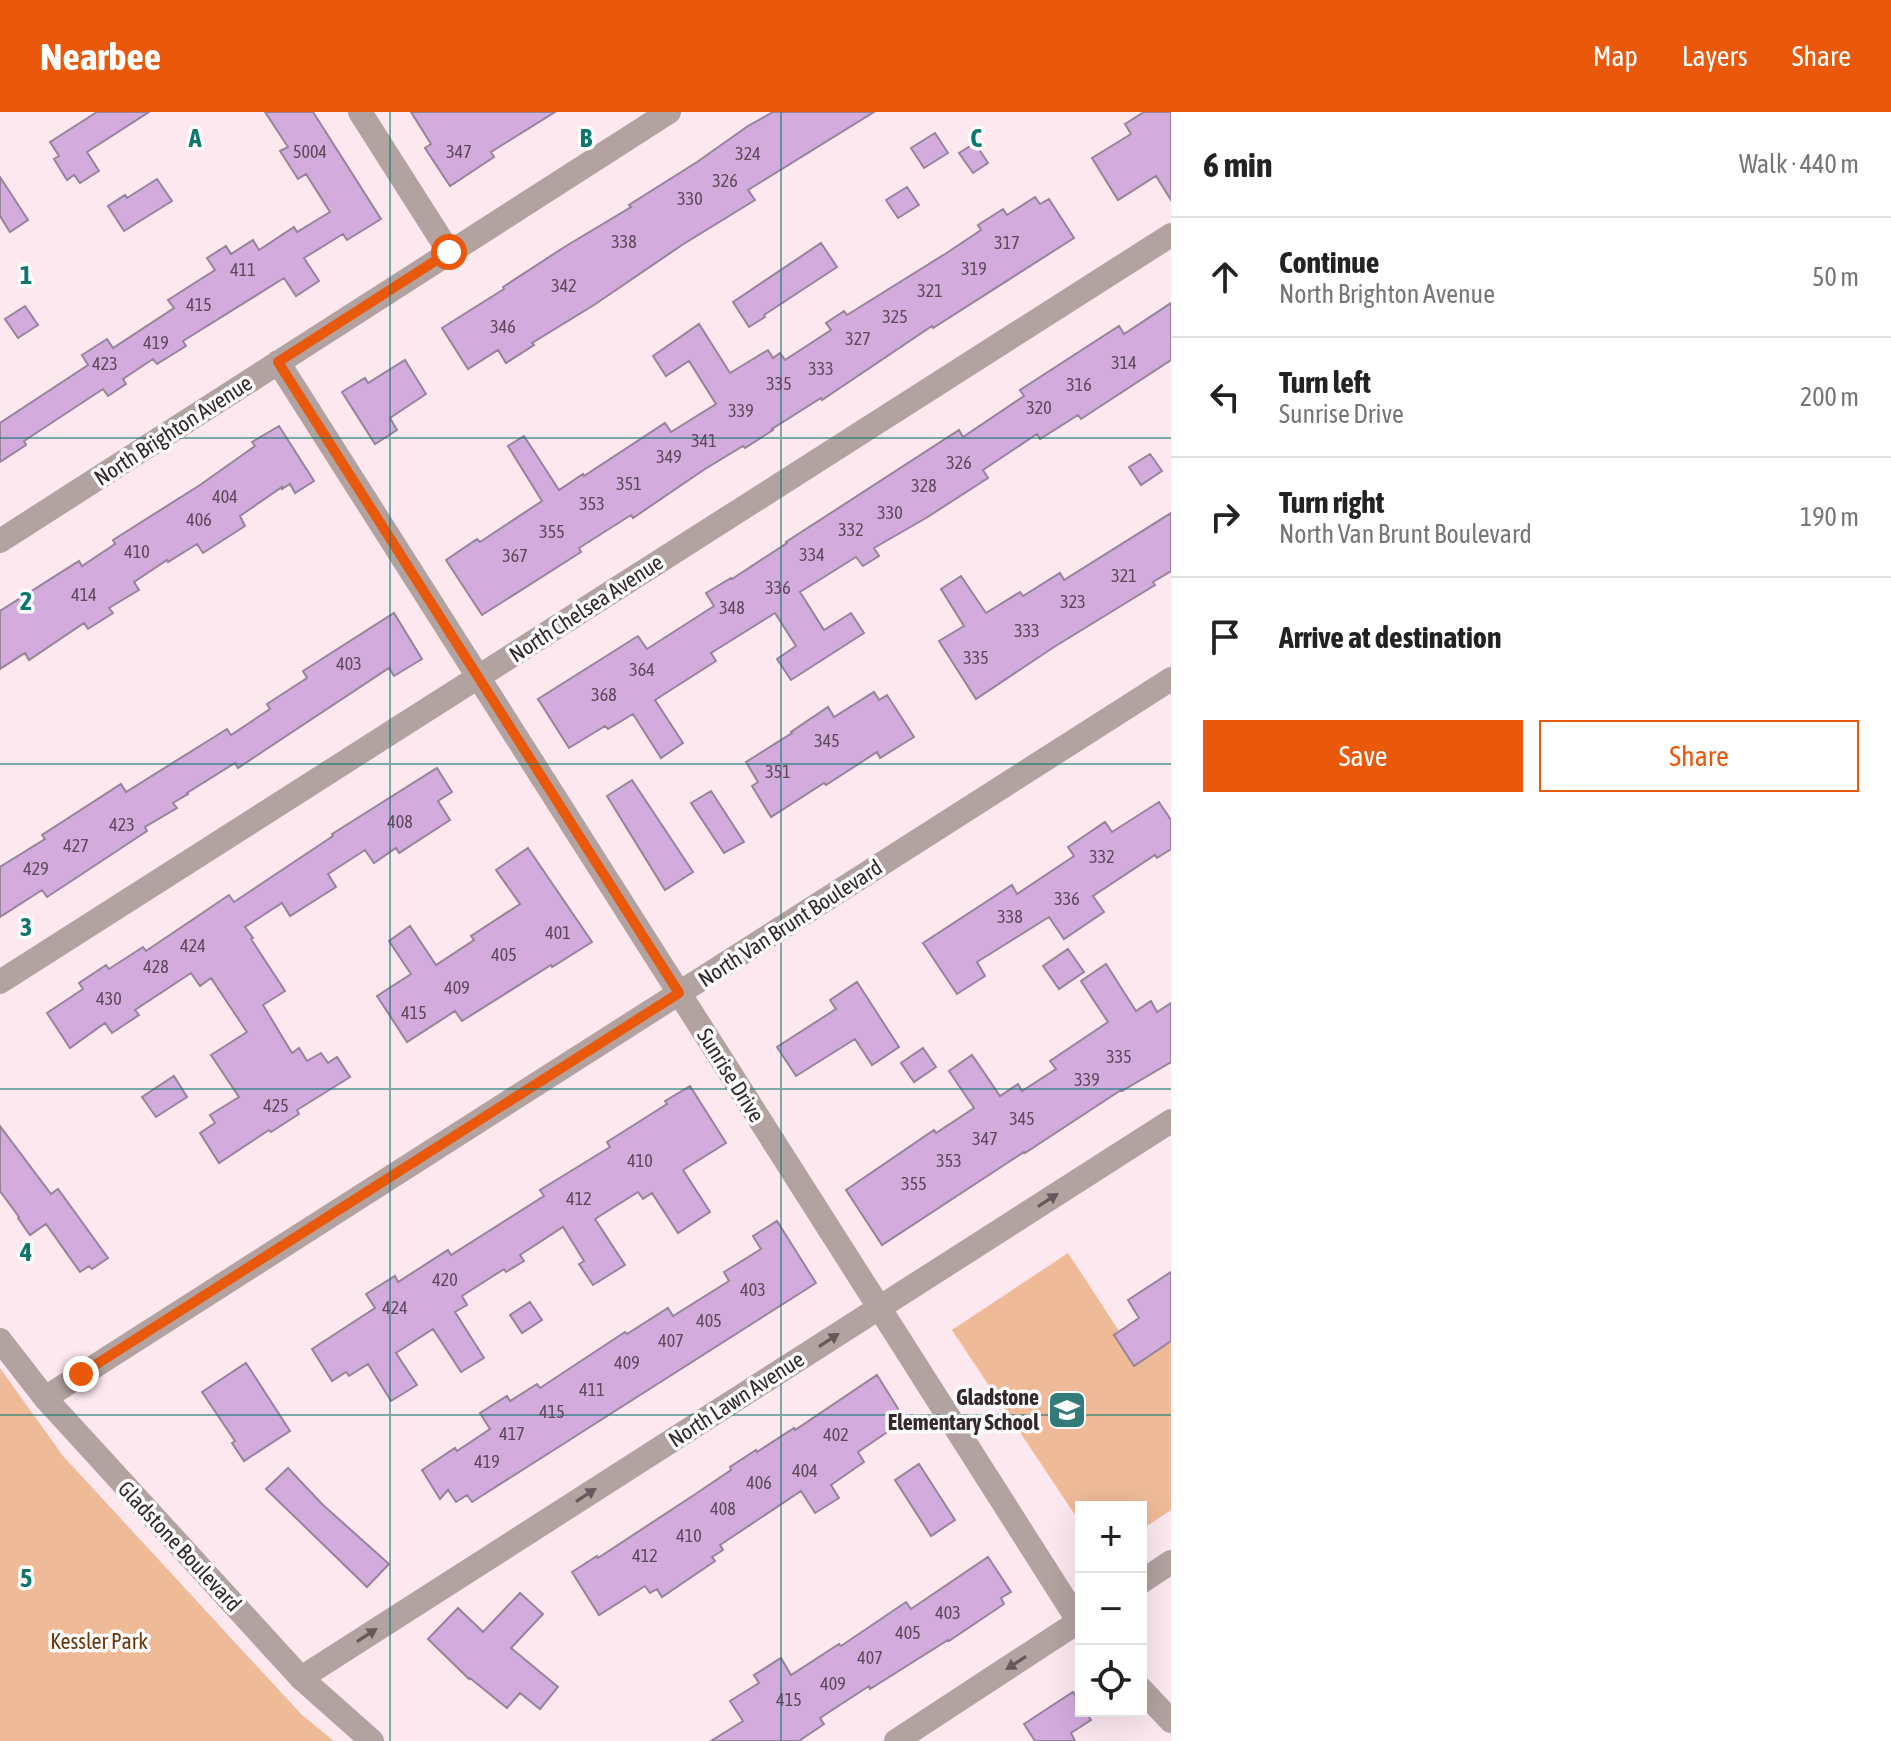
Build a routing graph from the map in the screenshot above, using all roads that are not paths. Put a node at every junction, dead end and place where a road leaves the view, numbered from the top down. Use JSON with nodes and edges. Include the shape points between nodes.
{"nodes":[{"id":1,"x":360,"y":112,"type":"edge"},
{"id":2,"x":669,"y":112,"type":"edge"},
{"id":3,"x":1171,"y":235,"type":"edge"},
{"id":4,"x":449,"y":252,"type":"junction"},
{"id":5,"x":278,"y":362,"type":"junction"},
{"id":6,"x":0,"y":541,"type":"edge"},
{"id":7,"x":478,"y":677,"type":"junction"},
{"id":8,"x":1171,"y":679,"type":"edge"},
{"id":9,"x":0,"y":982,"type":"edge"},
{"id":10,"x":679,"y":993,"type":"junction"},
{"id":11,"x":1171,"y":1121,"type":"edge"},
{"id":12,"x":879,"y":1308,"type":"junction"},
{"id":13,"x":0,"y":1340,"type":"edge"},
{"id":14,"x":45,"y":1398,"type":"junction"},
{"id":15,"x":1171,"y":1562,"type":"edge"},
{"id":16,"x":1147,"y":1578,"type":"edge"},
{"id":17,"x":1075,"y":1614,"type":"edge"},
{"id":18,"x":1075,"y":1625,"type":"edge"},
{"id":19,"x":301,"y":1678,"type":"junction"},
{"id":20,"x":1147,"y":1695,"type":"edge"},
{"id":21,"x":1171,"y":1721,"type":"edge"},
{"id":22,"x":372,"y":1741,"type":"edge"},
{"id":23,"x":896,"y":1741,"type":"edge"}],
"edges":[{"from":1,"to":4,"type":"street"},
{"from":2,"to":4,"type":"street","name":"North Brighton Avenue"},
{"from":3,"to":7,"type":"street","name":"North Chelsea Avenue"},
{"from":4,"to":5,"type":"street","name":"North Brighton Avenue"},
{"from":5,"to":6,"type":"street","name":"North Brighton Avenue"},
{"from":5,"to":7,"type":"street","name":"Sunrise Drive"},
{"from":7,"to":9,"type":"street","name":"North Chelsea Avenue"},
{"from":7,"to":10,"type":"street","name":"Sunrise Drive"},
{"from":8,"to":10,"type":"street","name":"North Van Brunt Boulevard"},
{"from":10,"to":12,"type":"street","name":"Sunrise Drive"},
{"from":10,"to":14,"type":"street","name":"North Van Brunt Boulevard"},
{"from":12,"to":11,"type":"street","name":"North Lawn Avenue","one_way":true},
{"from":12,"to":17,"type":"street","name":"Sunrise Drive"},
{"from":19,"to":12,"type":"street","name":"North Lawn Avenue","one_way":true},
{"from":13,"to":14,"type":"street","name":"Gladstone Boulevard"},
{"from":14,"to":19,"type":"street","name":"Gladstone Boulevard"},
{"from":15,"to":16,"type":"street"},
{"from":18,"to":23,"type":"street","one_way":true},
{"from":19,"to":22,"type":"street","name":"Gladstone Boulevard"},
{"from":20,"to":21,"type":"street"}]}
